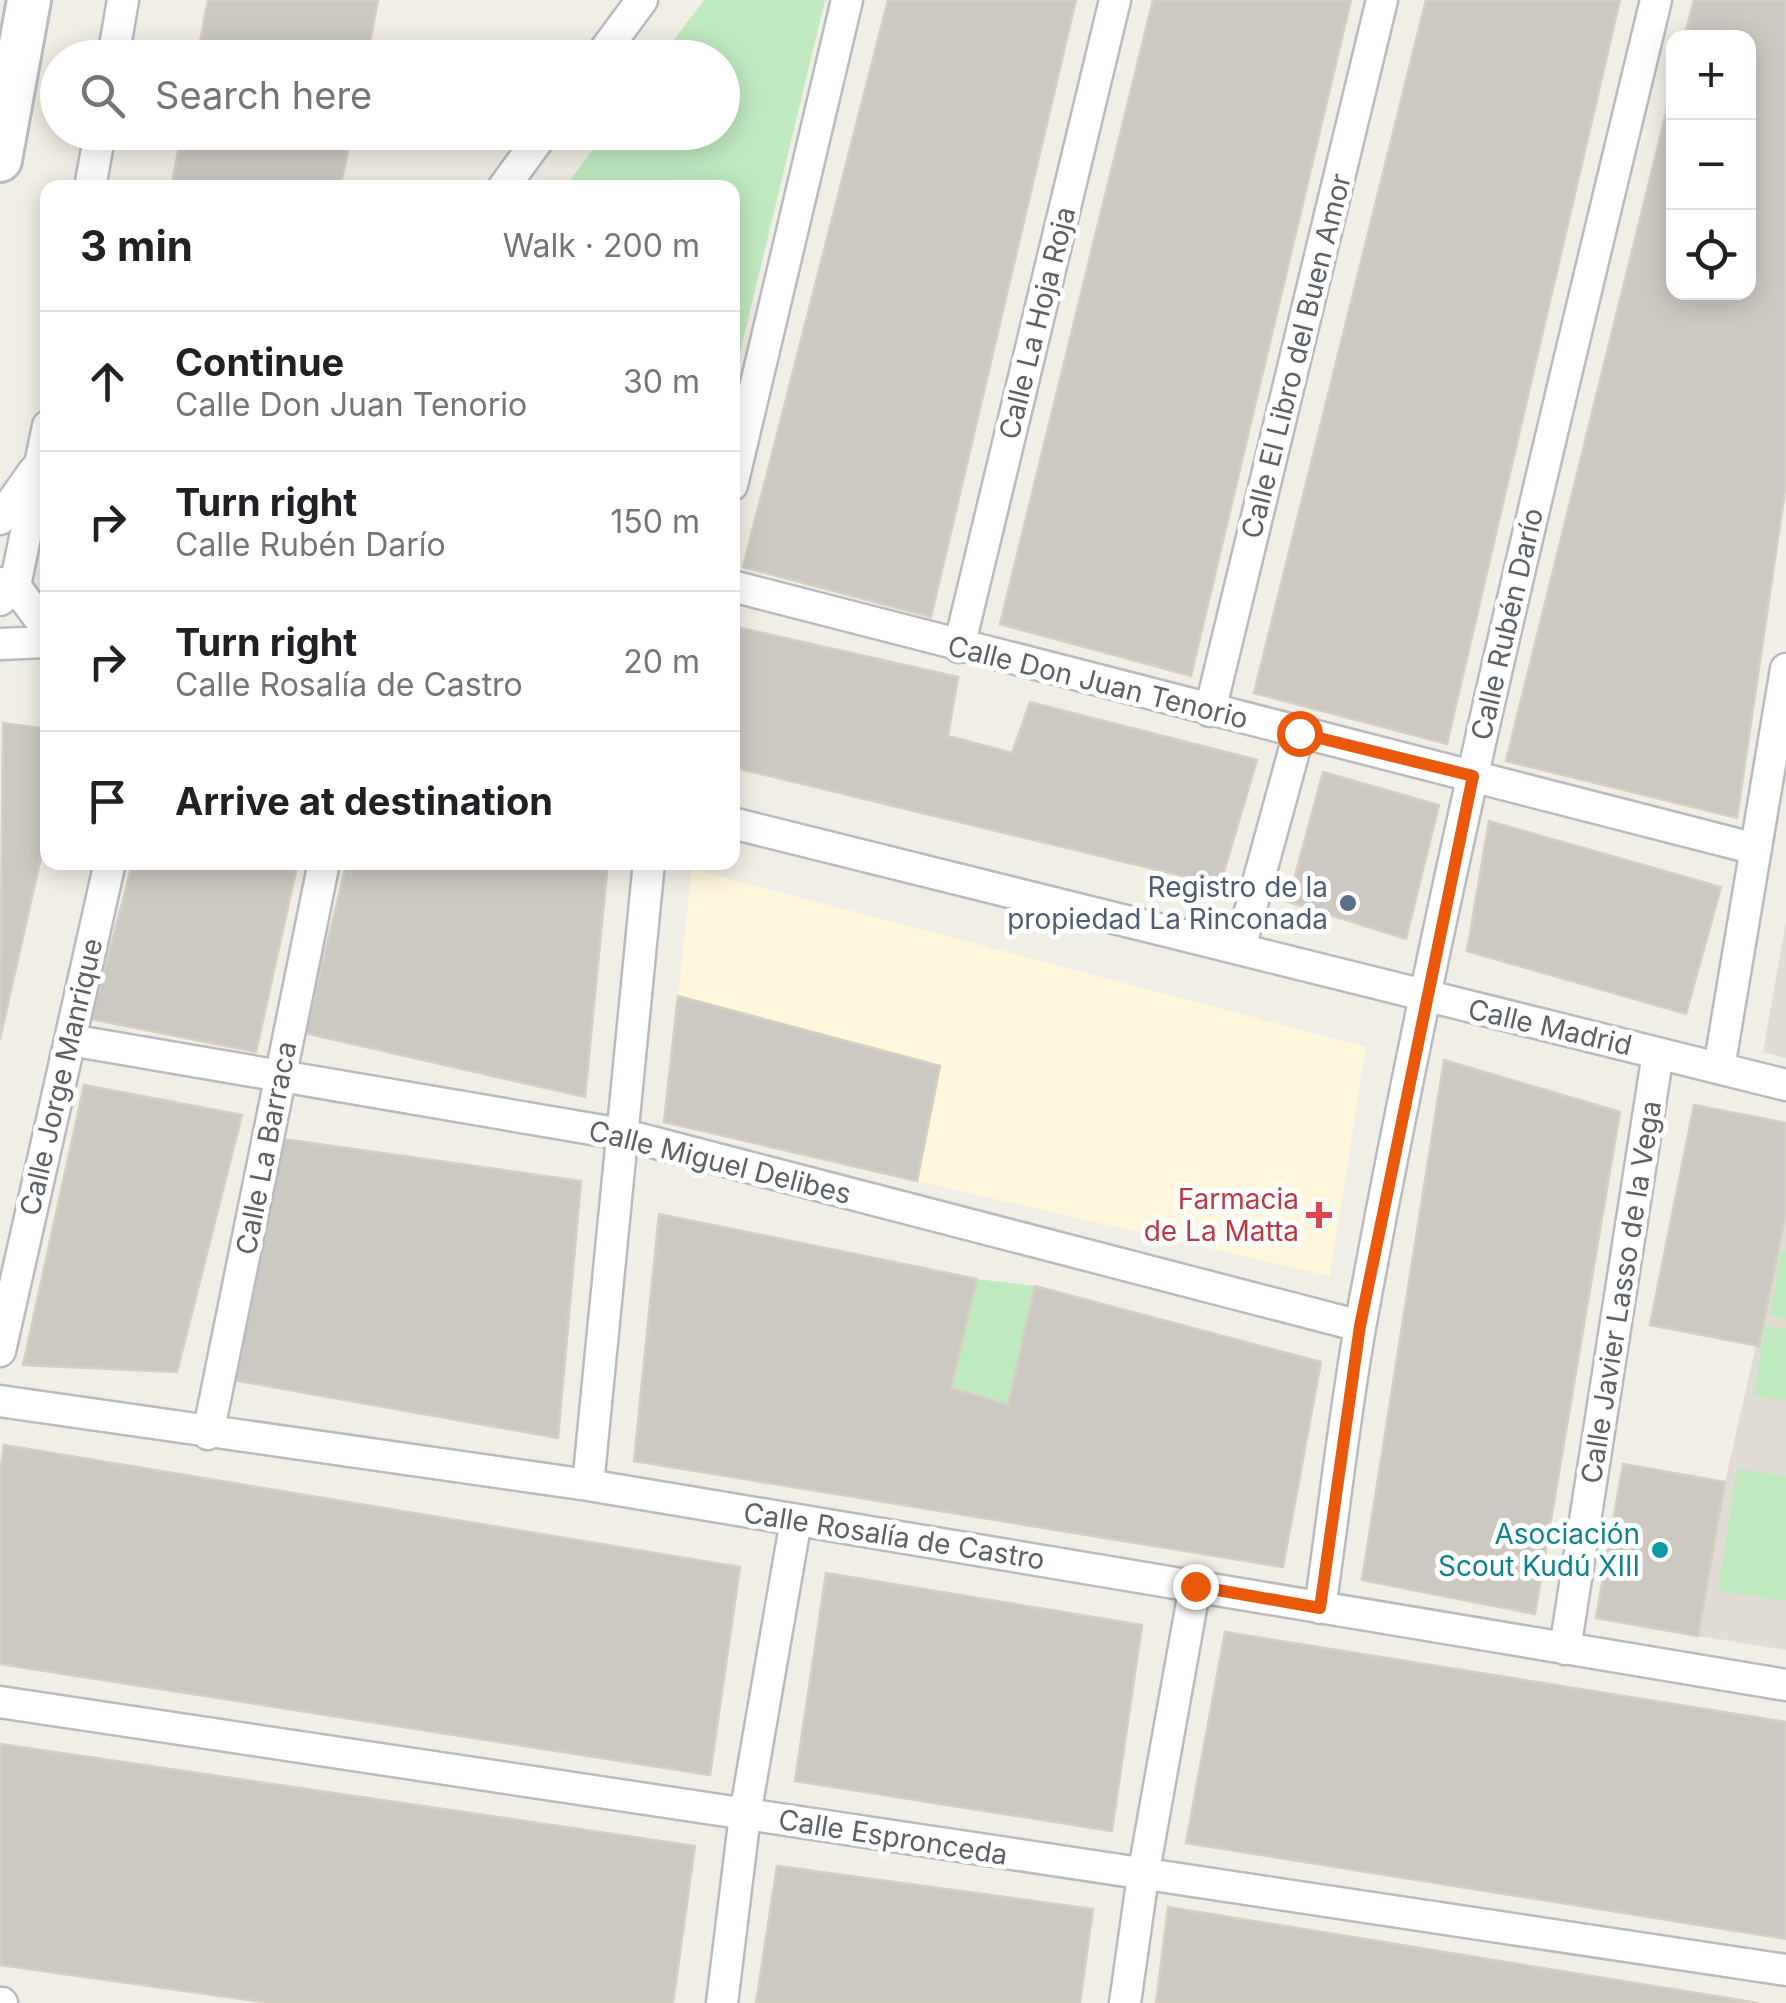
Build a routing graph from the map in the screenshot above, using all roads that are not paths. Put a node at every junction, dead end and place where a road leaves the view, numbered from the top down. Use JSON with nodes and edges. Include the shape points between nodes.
{"nodes":[{"id":1,"x":29,"y":0,"type":"edge"},
{"id":2,"x":123,"y":0,"type":"edge"},
{"id":3,"x":642,"y":0,"type":"edge"},
{"id":4,"x":847,"y":0,"type":"edge"},
{"id":5,"x":1115,"y":0,"type":"edge"},
{"id":6,"x":1382,"y":0,"type":"edge"},
{"id":7,"x":1656,"y":0,"type":"edge"},
{"id":8,"x":116,"y":40,"type":"edge"},
{"id":9,"x":613,"y":40,"type":"edge"},
{"id":10,"x":97,"y":150,"type":"edge"},
{"id":11,"x":531,"y":150,"type":"edge"},
{"id":12,"x":0,"y":160,"type":"edge"},
{"id":13,"x":91,"y":180,"type":"edge"},
{"id":14,"x":509,"y":180,"type":"edge"},
{"id":15,"x":740,"y":450,"type":"edge"},
{"id":16,"x":40,"y":463,"type":"edge"},
{"id":17,"x":40,"y":467,"type":"edge"},
{"id":18,"x":0,"y":519,"type":"edge"},
{"id":19,"x":740,"y":588,"type":"edge"},
{"id":20,"x":5,"y":590,"type":"edge"},
{"id":21,"x":40,"y":623,"type":"edge"},
{"id":22,"x":40,"y":642,"type":"edge"},
{"id":23,"x":0,"y":644,"type":"edge"},
{"id":24,"x":959,"y":647,"type":"junction"},
{"id":25,"x":1786,"y":669,"type":"edge"},
{"id":26,"x":1210,"y":711,"type":"junction"},
{"id":27,"x":1299,"y":733,"type":"junction"},
{"id":28,"x":1473,"y":776,"type":"junction"},
{"id":29,"x":740,"y":825,"type":"edge"},
{"id":30,"x":1756,"y":849,"type":"junction"},
{"id":31,"x":108,"y":870,"type":"edge"},
{"id":32,"x":322,"y":870,"type":"edge"},
{"id":33,"x":649,"y":870,"type":"edge"},
{"id":34,"x":1240,"y":948,"type":"junction"},
{"id":35,"x":1425,"y":998,"type":"junction"},
{"id":36,"x":70,"y":1040,"type":"junction"},
{"id":37,"x":1658,"y":1053,"type":"junction"},
{"id":38,"x":1719,"y":1068,"type":"junction"},
{"id":39,"x":280,"y":1076,"type":"junction"},
{"id":40,"x":1786,"y":1085,"type":"edge"},
{"id":41,"x":621,"y":1134,"type":"junction"},
{"id":42,"x":1360,"y":1326,"type":"junction"},
{"id":43,"x":0,"y":1351,"type":"edge"},
{"id":44,"x":0,"y":1401,"type":"edge"},
{"id":45,"x":208,"y":1434,"type":"junction"},
{"id":46,"x":588,"y":1486,"type":"junction"},
{"id":47,"x":796,"y":1520,"type":"junction"},
{"id":48,"x":1195,"y":1586,"type":"junction"},
{"id":49,"x":1320,"y":1608,"type":"junction"},
{"id":50,"x":1565,"y":1649,"type":"junction"},
{"id":51,"x":1786,"y":1685,"type":"edge"},
{"id":52,"x":0,"y":1702,"type":"edge"},
{"id":53,"x":744,"y":1814,"type":"junction"},
{"id":54,"x":1143,"y":1876,"type":"junction"},
{"id":55,"x":1786,"y":1970,"type":"edge"},
{"id":56,"x":722,"y":2003,"type":"edge"},
{"id":57,"x":1126,"y":2003,"type":"edge"}],
"edges":[{"from":1,"to":12,"type":"main road"},
{"from":2,"to":8,"type":"street"},
{"from":3,"to":9,"type":"street"},
{"from":4,"to":15,"type":"street"},
{"from":5,"to":24,"type":"street","name":"Calle La Hoja Roja"},
{"from":6,"to":26,"type":"street","name":"Calle El Libro del Buen Amor"},
{"from":7,"to":28,"type":"street","name":"Calle Rubén Darío"},
{"from":10,"to":13,"type":"street"},
{"from":11,"to":14,"type":"street"},
{"from":16,"to":18,"type":"street"},
{"from":17,"to":20,"type":"street"},
{"from":19,"to":24,"type":"street","name":"Calle Don Juan Tenorio"},
{"from":20,"to":21,"type":"street"},
{"from":22,"to":23,"type":"street"},
{"from":24,"to":26,"type":"street","name":"Calle Don Juan Tenorio"},
{"from":25,"to":30,"type":"street"},
{"from":26,"to":27,"type":"street","name":"Calle Don Juan Tenorio"},
{"from":27,"to":28,"type":"street","name":"Calle Don Juan Tenorio"},
{"from":27,"to":34,"type":"street"},
{"from":28,"to":30,"type":"street","name":"Calle Don Juan Tenorio"},
{"from":28,"to":35,"type":"street","name":"Calle Rubén Darío"},
{"from":29,"to":34,"type":"street","name":"Calle Madrid"},
{"from":30,"to":38,"type":"street"},
{"from":31,"to":36,"type":"street","name":"Calle Jorge Manrique"},
{"from":32,"to":39,"type":"street","name":"Calle La Barraca"},
{"from":33,"to":41,"type":"street"},
{"from":34,"to":35,"type":"street","name":"Calle Madrid"},
{"from":35,"to":37,"type":"street","name":"Calle Madrid"},
{"from":35,"to":42,"type":"street","name":"Calle Rubén Darío"},
{"from":36,"to":39,"type":"street","name":"Calle Miguel Delibes"},
{"from":36,"to":43,"type":"street","name":"Calle Jorge Manrique"},
{"from":37,"to":38,"type":"street","name":"Calle Madrid"},
{"from":37,"to":50,"type":"street","name":"Calle Javier Lasso de la Vega"},
{"from":38,"to":40,"type":"street","name":"Calle Madrid"},
{"from":39,"to":41,"type":"street","name":"Calle Miguel Delibes"},
{"from":39,"to":45,"type":"street","name":"Calle La Barraca"},
{"from":41,"to":42,"type":"street","name":"Calle Miguel Delibes"},
{"from":41,"to":46,"type":"street"},
{"from":42,"to":49,"type":"street","name":"Calle Rubén Darío"},
{"from":44,"to":45,"type":"street","name":"Calle Rosalía de Castro"},
{"from":45,"to":46,"type":"street","name":"Calle Rosalía de Castro"},
{"from":46,"to":47,"type":"street","name":"Calle Rosalía de Castro"},
{"from":47,"to":48,"type":"street","name":"Calle Rosalía de Castro"},
{"from":47,"to":53,"type":"street"},
{"from":48,"to":49,"type":"street","name":"Calle Rosalía de Castro"},
{"from":48,"to":54,"type":"street"},
{"from":49,"to":50,"type":"street","name":"Calle Rosalía de Castro"},
{"from":50,"to":51,"type":"street","name":"Calle Rosalía de Castro"},
{"from":52,"to":53,"type":"street","name":"Calle Espronceda"},
{"from":53,"to":54,"type":"street","name":"Calle Espronceda"},
{"from":53,"to":56,"type":"street"},
{"from":54,"to":55,"type":"street","name":"Calle Espronceda"},
{"from":54,"to":57,"type":"street"}]}
